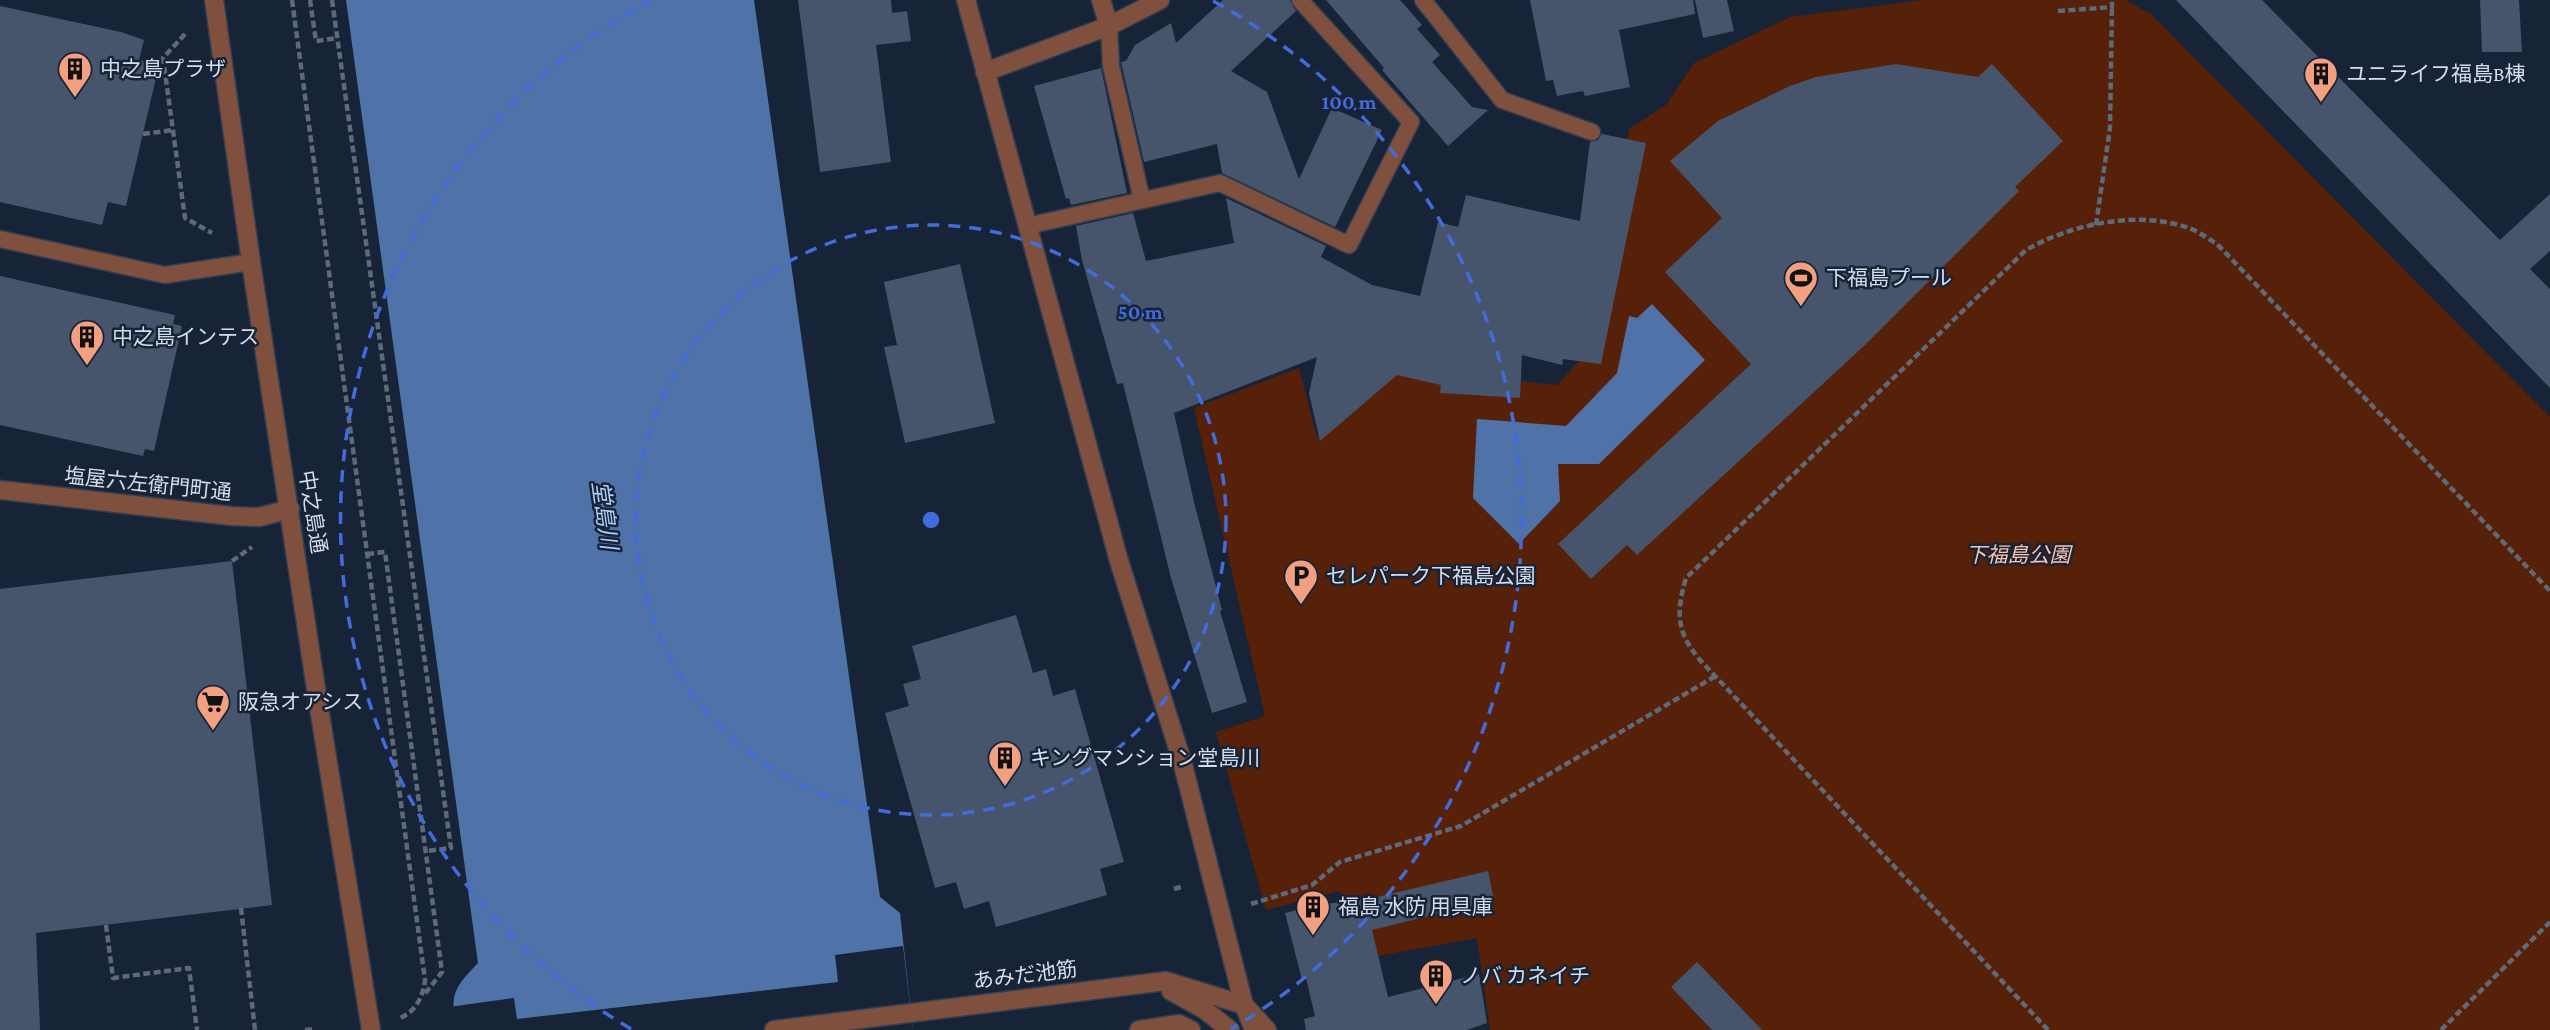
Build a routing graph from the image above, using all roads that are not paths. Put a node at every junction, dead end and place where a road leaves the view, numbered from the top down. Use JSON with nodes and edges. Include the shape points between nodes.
{"nodes":[{"id":1,"x":214,"y":0,"type":"edge"},
{"id":2,"x":966,"y":0,"type":"edge"},
{"id":3,"x":1101,"y":0,"type":"edge"},
{"id":4,"x":1160,"y":0,"type":"edge"},
{"id":5,"x":1300,"y":0,"type":"edge"},
{"id":6,"x":1423,"y":0,"type":"edge"},
{"id":7,"x":1109,"y":26,"type":"junction"},
{"id":8,"x":985,"y":72,"type":"junction"},
{"id":9,"x":1592,"y":132,"type":"dead end"},
{"id":10,"x":1142,"y":200,"type":"junction"},
{"id":11,"x":1027,"y":226,"type":"junction"},
{"id":12,"x":0,"y":239,"type":"edge"},
{"id":13,"x":251,"y":262,"type":"junction"},
{"id":14,"x":0,"y":491,"type":"edge"},
{"id":15,"x":290,"y":509,"type":"junction"},
{"id":16,"x":1156,"y":982,"type":"junction"},
{"id":17,"x":1244,"y":1006,"type":"junction"},
{"id":18,"x":371,"y":1030,"type":"edge"},
{"id":19,"x":774,"y":1030,"type":"edge"},
{"id":20,"x":1139,"y":1030,"type":"edge"},
{"id":21,"x":1191,"y":1030,"type":"edge"},
{"id":22,"x":1230,"y":1030,"type":"edge"},
{"id":23,"x":1245,"y":1030,"type":"edge"},
{"id":24,"x":1254,"y":1030,"type":"edge"},
{"id":25,"x":1267,"y":1030,"type":"edge"}],
"edges":[{"from":1,"to":13,"type":"street","name":"中之島通"},
{"from":2,"to":8,"type":"street"},
{"from":3,"to":7,"type":"street"},
{"from":4,"to":7,"type":"street"},
{"from":5,"to":10,"type":"lane","via":[[1411,122],[1349,245],[1220,183]]},
{"from":6,"to":9,"type":"lane","via":[[1502,100]]},
{"from":7,"to":8,"type":"street"},
{"from":7,"to":10,"type":"lane","via":[[1111,66]]},
{"from":8,"to":11,"type":"street"},
{"from":10,"to":11,"type":"lane"},
{"from":11,"to":17,"type":"street","via":[[1119,561],[1182,761]]},
{"from":12,"to":13,"type":"lane","via":[[165,275]]},
{"from":13,"to":15,"type":"street","name":"中之島通"},
{"from":14,"to":15,"type":"street","name":"塩屋六左衛門町通","via":[[231,516],[259,517]]},
{"from":15,"to":18,"type":"street","name":"中之島通"},
{"from":16,"to":17,"type":"street","name":"あみだ池筋","via":[[1166,981]]},
{"from":16,"to":19,"type":"street","name":"あみだ池筋"},
{"from":16,"to":22,"type":"street"},
{"from":17,"to":23,"type":"street"},
{"from":17,"to":24,"type":"street"},
{"from":17,"to":25,"type":"street","name":"あみだ池筋"},
{"from":20,"to":21,"type":"street","via":[[1179,1024]]}]}
